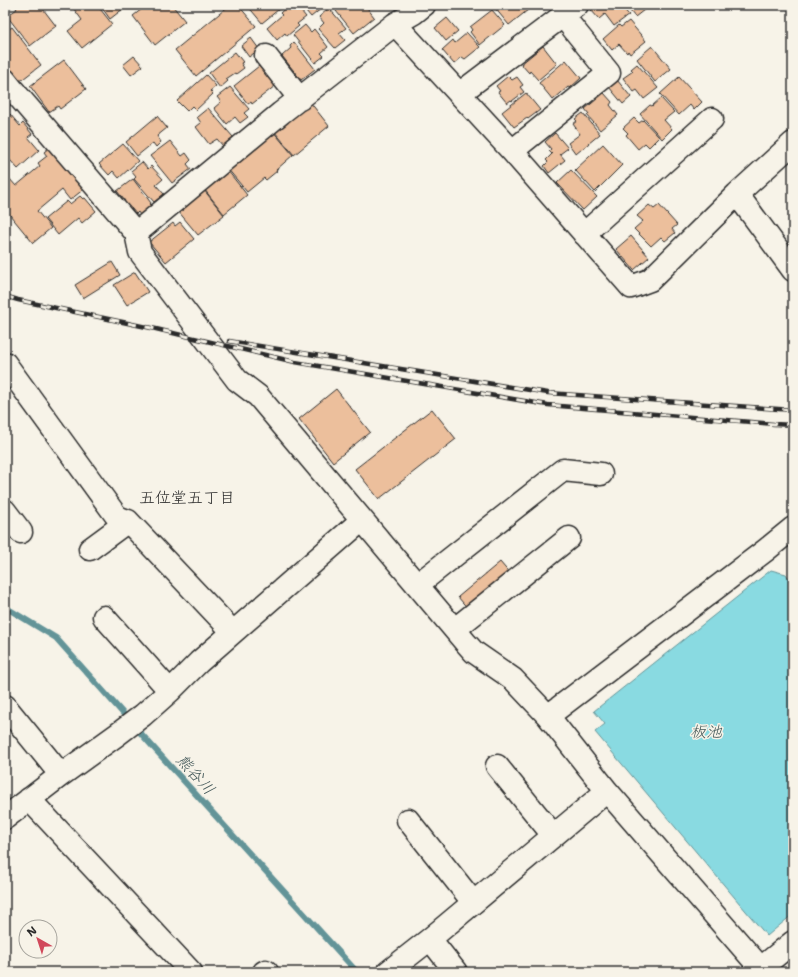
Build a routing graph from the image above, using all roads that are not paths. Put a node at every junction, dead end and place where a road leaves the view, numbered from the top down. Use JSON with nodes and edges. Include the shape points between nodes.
{"nodes":[{"id":1,"x":424,"y":5,"type":"edge"},
{"id":2,"x":570,"y":11,"type":"edge"},
{"id":3,"x":395,"y":24,"type":"junction"},
{"id":4,"x":266,"y":56,"type":"dead end"},
{"id":5,"x":5,"y":80,"type":"edge"},
{"id":6,"x":459,"y":94,"type":"junction"},
{"id":7,"x":300,"y":99,"type":"junction"},
{"id":8,"x":712,"y":119,"type":"dead end"},
{"id":9,"x":793,"y":143,"type":"edge"},
{"id":10,"x":512,"y":151,"type":"junction"},
{"id":11,"x":737,"y":194,"type":"junction"},
{"id":12,"x":136,"y":234,"type":"junction"},
{"id":13,"x":584,"y":234,"type":"junction"},
{"id":14,"x":793,"y":270,"type":"edge"},
{"id":15,"x":5,"y":363,"type":"edge"},
{"id":16,"x":601,"y":474,"type":"dead end"},
{"id":17,"x":5,"y":511,"type":"edge"},
{"id":18,"x":362,"y":520,"type":"junction"},
{"id":19,"x":128,"y":521,"type":"junction"},
{"id":20,"x":793,"y":528,"type":"edge"},
{"id":21,"x":21,"y":532,"type":"dead end"},
{"id":22,"x":569,"y":538,"type":"dead end"},
{"id":23,"x":793,"y":548,"type":"edge"},
{"id":24,"x":90,"y":550,"type":"dead end"},
{"id":25,"x":766,"y":550,"type":"junction"},
{"id":26,"x":417,"y":585,"type":"junction"},
{"id":27,"x":104,"y":617,"type":"dead end"},
{"id":28,"x":455,"y":629,"type":"junction"},
{"id":29,"x":233,"y":632,"type":"junction"},
{"id":30,"x":170,"y":691,"type":"junction"},
{"id":31,"x":5,"y":706,"type":"edge"},
{"id":32,"x":548,"y":716,"type":"junction"},
{"id":33,"x":497,"y":766,"type":"dead end"},
{"id":34,"x":61,"y":775,"type":"junction"},
{"id":35,"x":607,"y":791,"type":"junction"},
{"id":36,"x":29,"y":799,"type":"junction"},
{"id":37,"x":5,"y":818,"type":"edge"},
{"id":38,"x":408,"y":820,"type":"dead end"},
{"id":39,"x":553,"y":835,"type":"junction"},
{"id":40,"x":473,"y":902,"type":"junction"},
{"id":41,"x":430,"y":939,"type":"junction"},
{"id":42,"x":793,"y":942,"type":"edge"},
{"id":43,"x":763,"y":970,"type":"edge"},
{"id":44,"x":191,"y":972,"type":"edge"},
{"id":45,"x":388,"y":972,"type":"edge"},
{"id":46,"x":456,"y":972,"type":"edge"}],
"edges":[{"from":1,"to":3,"type":"street"},
{"from":2,"to":6,"type":"street"},
{"from":2,"to":10,"type":"street","via":[[609,73]]},
{"from":3,"to":6,"type":"street"},
{"from":3,"to":7,"type":"street"},
{"from":4,"to":7,"type":"street"},
{"from":5,"to":12,"type":"street"},
{"from":6,"to":10,"type":"street"},
{"from":7,"to":12,"type":"street"},
{"from":8,"to":13,"type":"street"},
{"from":9,"to":11,"type":"street"},
{"from":10,"to":13,"type":"street"},
{"from":11,"to":13,"type":"street","via":[[650,280],[631,287]]},
{"from":11,"to":14,"type":"street"},
{"from":12,"to":18,"type":"street","via":[[140,252],[237,380],[258,396]]},
{"from":15,"to":19,"type":"street","via":[[117,517]]},
{"from":16,"to":26,"type":"street","via":[[562,470]]},
{"from":17,"to":21,"type":"street"},
{"from":18,"to":26,"type":"street"},
{"from":18,"to":29,"type":"street"},
{"from":19,"to":24,"type":"street"},
{"from":19,"to":29,"type":"street"},
{"from":20,"to":25,"type":"street"},
{"from":22,"to":28,"type":"street"},
{"from":23,"to":25,"type":"street"},
{"from":25,"to":32,"type":"street"},
{"from":26,"to":28,"type":"street"},
{"from":27,"to":30,"type":"street"},
{"from":28,"to":32,"type":"street","via":[[474,652],[513,679]]},
{"from":29,"to":30,"type":"street"},
{"from":30,"to":34,"type":"street","via":[[143,715]]},
{"from":31,"to":34,"type":"street"},
{"from":32,"to":35,"type":"street"},
{"from":33,"to":39,"type":"street"},
{"from":34,"to":36,"type":"street"},
{"from":35,"to":39,"type":"street"},
{"from":35,"to":43,"type":"street"},
{"from":36,"to":37,"type":"street"},
{"from":36,"to":44,"type":"street"},
{"from":38,"to":40,"type":"street"},
{"from":39,"to":40,"type":"street"},
{"from":40,"to":41,"type":"street"},
{"from":41,"to":45,"type":"street"},
{"from":41,"to":46,"type":"street"},
{"from":42,"to":43,"type":"street"}]}
